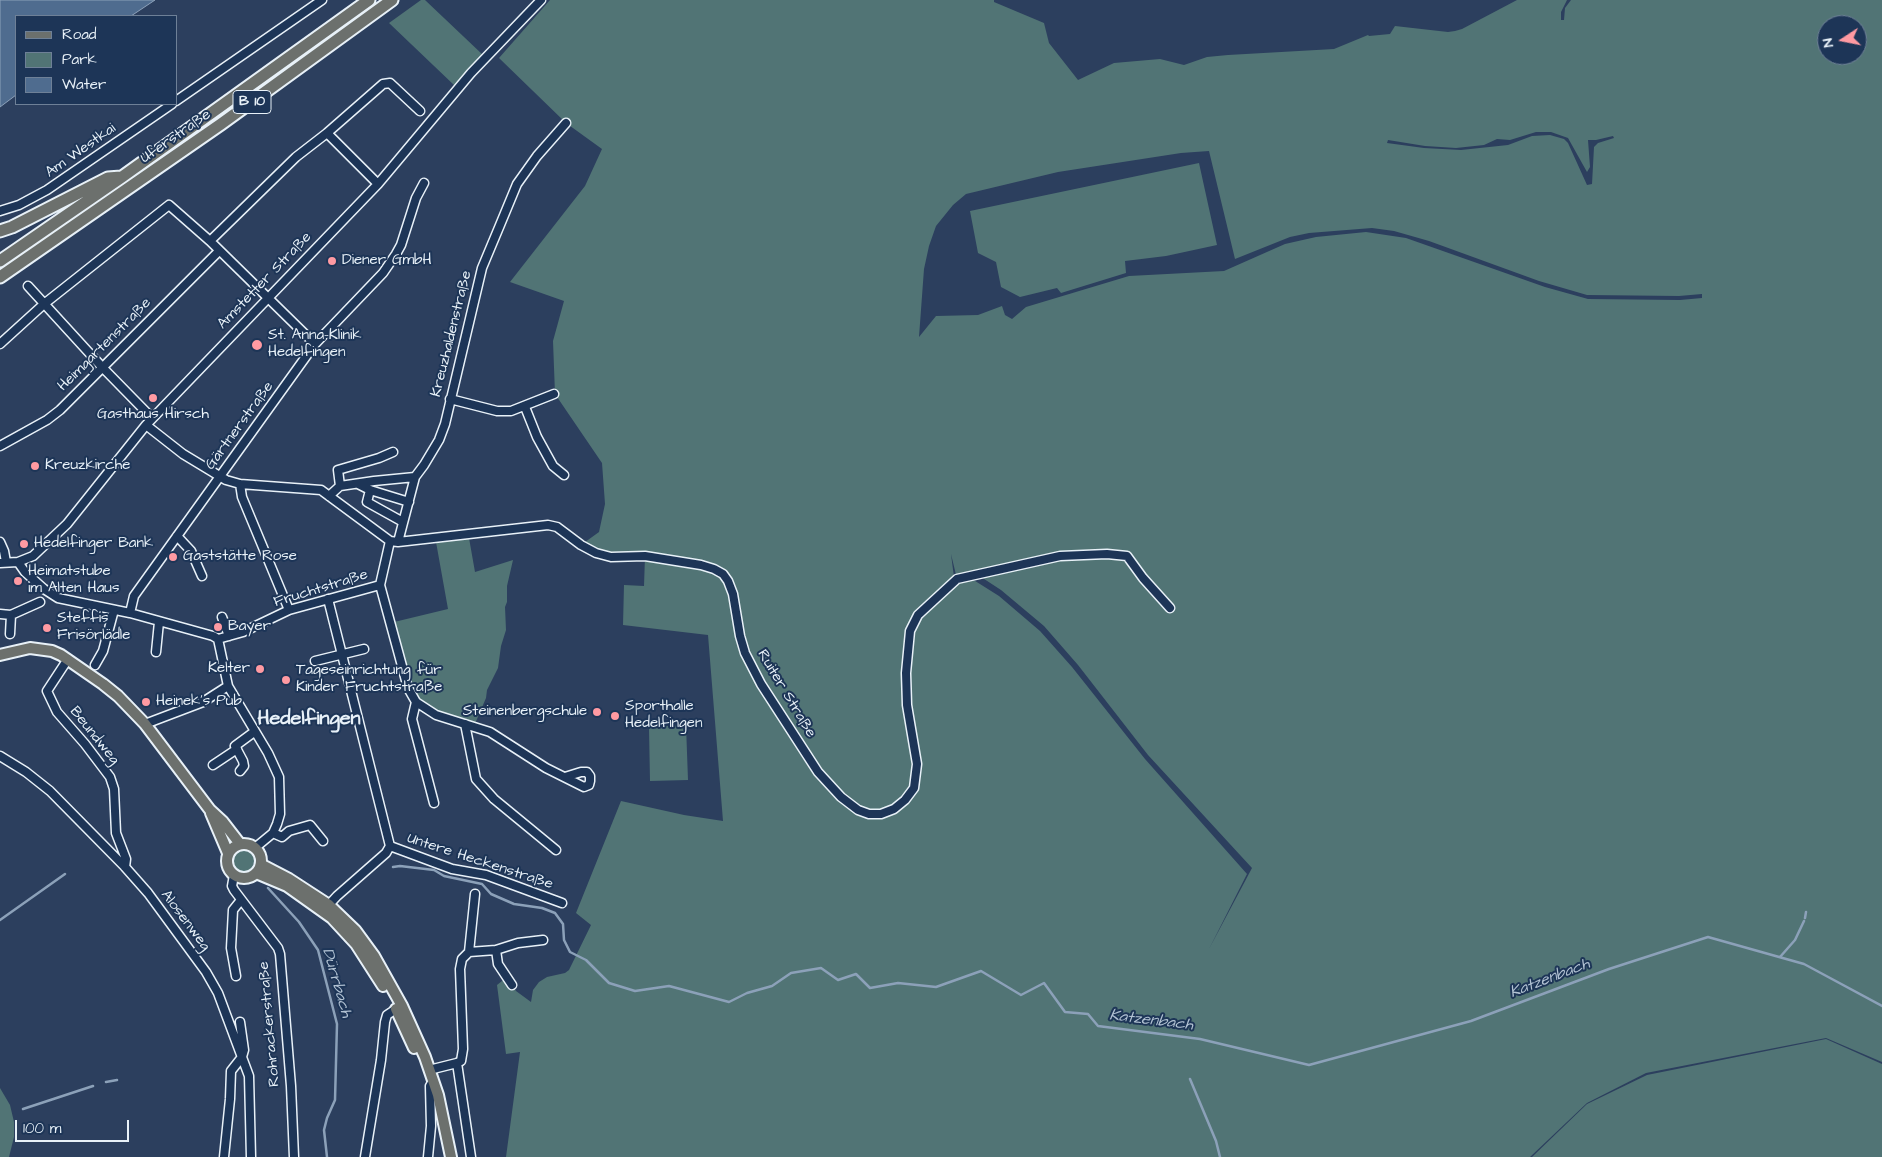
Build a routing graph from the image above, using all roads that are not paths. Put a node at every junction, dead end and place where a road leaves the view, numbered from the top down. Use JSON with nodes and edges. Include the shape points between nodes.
{"nodes":[{"id":1,"x":322,"y":0,"type":"edge"},
{"id":2,"x":369,"y":0,"type":"edge"},
{"id":3,"x":392,"y":0,"type":"edge"},
{"id":4,"x":541,"y":0,"type":"edge"},
{"id":5,"x":178,"y":100,"type":"edge"},
{"id":6,"x":171,"y":105,"type":"edge"},
{"id":7,"x":420,"y":111,"type":"dead end"},
{"id":8,"x":566,"y":123,"type":"dead end"},
{"id":9,"x":327,"y":133,"type":"junction"},
{"id":10,"x":122,"y":177,"type":"junction"},
{"id":11,"x":424,"y":183,"type":"dead end"},
{"id":12,"x":378,"y":184,"type":"junction"},
{"id":13,"x":0,"y":212,"type":"edge"},
{"id":14,"x":0,"y":231,"type":"edge"},
{"id":15,"x":210,"y":241,"type":"junction"},
{"id":16,"x":219,"y":251,"type":"junction"},
{"id":17,"x":0,"y":261,"type":"edge"},
{"id":18,"x":0,"y":277,"type":"edge"},
{"id":19,"x":28,"y":286,"type":"dead end"},
{"id":20,"x":268,"y":298,"type":"junction"},
{"id":21,"x":44,"y":304,"type":"junction"},
{"id":22,"x":0,"y":344,"type":"edge"},
{"id":23,"x":315,"y":344,"type":"junction"},
{"id":24,"x":103,"y":368,"type":"junction"},
{"id":25,"x":554,"y":394,"type":"dead end"},
{"id":26,"x":450,"y":399,"type":"junction"},
{"id":27,"x":524,"y":407,"type":"junction"},
{"id":28,"x":152,"y":418,"type":"junction"},
{"id":29,"x":146,"y":425,"type":"junction"},
{"id":30,"x":0,"y":446,"type":"edge"},
{"id":31,"x":393,"y":452,"type":"dead end"},
{"id":32,"x":564,"y":475,"type":"dead end"},
{"id":33,"x":220,"y":476,"type":"junction"},
{"id":34,"x":415,"y":477,"type":"junction"},
{"id":35,"x":240,"y":484,"type":"junction"},
{"id":36,"x":358,"y":484,"type":"junction"},
{"id":37,"x":340,"y":486,"type":"junction"},
{"id":38,"x":370,"y":490,"type":"junction"},
{"id":39,"x":329,"y":496,"type":"junction"},
{"id":40,"x":409,"y":502,"type":"junction"},
{"id":41,"x":403,"y":522,"type":"junction"},
{"id":42,"x":177,"y":536,"type":"junction"},
{"id":43,"x":0,"y":542,"type":"edge"},
{"id":44,"x":394,"y":542,"type":"junction"},
{"id":45,"x":18,"y":562,"type":"junction"},
{"id":46,"x":3,"y":563,"type":"edge"},
{"id":47,"x":202,"y":576,"type":"dead end"},
{"id":48,"x":380,"y":585,"type":"junction"},
{"id":49,"x":328,"y":598,"type":"junction"},
{"id":50,"x":40,"y":602,"type":"dead end"},
{"id":51,"x":1170,"y":608,"type":"dead end"},
{"id":52,"x":114,"y":610,"type":"junction"},
{"id":53,"x":289,"y":610,"type":"junction"},
{"id":54,"x":130,"y":613,"type":"junction"},
{"id":55,"x":0,"y":614,"type":"edge"},
{"id":56,"x":11,"y":615,"type":"junction"},
{"id":57,"x":222,"y":617,"type":"dead end"},
{"id":58,"x":159,"y":622,"type":"junction"},
{"id":59,"x":10,"y":634,"type":"dead end"},
{"id":60,"x":229,"y":636,"type":"junction"},
{"id":61,"x":218,"y":639,"type":"junction"},
{"id":62,"x":364,"y":649,"type":"dead end"},
{"id":63,"x":156,"y":652,"type":"dead end"},
{"id":64,"x":342,"y":654,"type":"junction"},
{"id":65,"x":0,"y":655,"type":"edge"},
{"id":66,"x":68,"y":659,"type":"junction"},
{"id":67,"x":315,"y":661,"type":"dead end"},
{"id":68,"x":95,"y":666,"type":"dead end"},
{"id":69,"x":228,"y":686,"type":"junction"},
{"id":70,"x":416,"y":702,"type":"junction"},
{"id":71,"x":145,"y":724,"type":"junction"},
{"id":72,"x":465,"y":724,"type":"junction"},
{"id":73,"x":254,"y":732,"type":"junction"},
{"id":74,"x":237,"y":749,"type":"junction"},
{"id":75,"x":0,"y":756,"type":"edge"},
{"id":76,"x":213,"y":765,"type":"dead end"},
{"id":77,"x":240,"y":771,"type":"dead end"},
{"id":78,"x":565,"y":777,"type":"dead end"},
{"id":79,"x":434,"y":803,"type":"dead end"},
{"id":80,"x":210,"y":810,"type":"junction"},
{"id":81,"x":273,"y":833,"type":"junction"},
{"id":82,"x":323,"y":841,"type":"dead end"},
{"id":83,"x":240,"y":844,"type":"junction"},
{"id":84,"x":390,"y":846,"type":"junction"},
{"id":85,"x":256,"y":847,"type":"junction"},
{"id":86,"x":556,"y":850,"type":"dead end"},
{"id":87,"x":228,"y":853,"type":"junction"},
{"id":88,"x":125,"y":867,"type":"junction"},
{"id":89,"x":259,"y":869,"type":"junction"},
{"id":90,"x":234,"y":875,"type":"junction"},
{"id":91,"x":475,"y":894,"type":"dead end"},
{"id":92,"x":241,"y":900,"type":"junction"},
{"id":93,"x":562,"y":903,"type":"dead end"},
{"id":94,"x":326,"y":908,"type":"junction"},
{"id":95,"x":543,"y":940,"type":"dead end"},
{"id":96,"x":496,"y":950,"type":"junction"},
{"id":97,"x":469,"y":952,"type":"junction"},
{"id":98,"x":236,"y":976,"type":"dead end"},
{"id":99,"x":512,"y":985,"type":"dead end"},
{"id":100,"x":399,"y":1007,"type":"junction"},
{"id":101,"x":240,"y":1022,"type":"dead end"},
{"id":102,"x":242,"y":1057,"type":"junction"},
{"id":103,"x":457,"y":1063,"type":"junction"},
{"id":104,"x":429,"y":1070,"type":"junction"},
{"id":105,"x":433,"y":1081,"type":"junction"},
{"id":106,"x":224,"y":1157,"type":"edge"},
{"id":107,"x":251,"y":1157,"type":"edge"},
{"id":108,"x":294,"y":1157,"type":"edge"},
{"id":109,"x":365,"y":1157,"type":"edge"},
{"id":110,"x":428,"y":1157,"type":"edge"},
{"id":111,"x":451,"y":1157,"type":"edge"},
{"id":112,"x":471,"y":1157,"type":"edge"}],
"edges":[{"from":1,"to":5,"type":"street"},
{"from":2,"to":10,"type":"highway","name":"Uferstraße","number":"B 10"},
{"from":3,"to":18,"type":"highway","name":"Uferstraße","number":"B 10","via":[[213,130]]},
{"from":4,"to":12,"type":"street","name":"Amstetter Straße","via":[[471,73]]},
{"from":6,"to":13,"type":"street","name":"Am Westkai","via":[[47,190]]},
{"from":7,"to":9,"type":"street","via":[[390,83],[383,84]]},
{"from":8,"to":26,"type":"street","name":"Kreuzhaldenstraße","via":[[517,184],[482,268]]},
{"from":9,"to":12,"type":"street"},
{"from":9,"to":15,"type":"street","via":[[279,172]]},
{"from":10,"to":14,"type":"highway","number":"B 10","via":[[108,178]]},
{"from":10,"to":17,"type":"highway","name":"Uferstraße","number":"B 10"},
{"from":11,"to":23,"type":"street","name":"Gärtnerstraße","via":[[396,254]]},
{"from":12,"to":20,"type":"street","name":"Amstetter Straße"},
{"from":15,"to":16,"type":"street"},
{"from":15,"to":21,"type":"street","via":[[169,205]]},
{"from":16,"to":20,"type":"street"},
{"from":16,"to":24,"type":"street","name":"Heimgartenstraße"},
{"from":19,"to":21,"type":"street"},
{"from":20,"to":23,"type":"street"},
{"from":20,"to":28,"type":"street","name":"Amstetter Straße"},
{"from":21,"to":22,"type":"street"},
{"from":21,"to":24,"type":"street"},
{"from":23,"to":33,"type":"street","name":"Gärtnerstraße"},
{"from":24,"to":28,"type":"street"},
{"from":24,"to":30,"type":"street","name":"Heimgartenstraße","via":[[53,415]]},
{"from":25,"to":27,"type":"street"},
{"from":26,"to":27,"type":"street","via":[[497,411]]},
{"from":26,"to":34,"type":"street","name":"Kreuzhaldenstraße","via":[[439,440]]},
{"from":27,"to":32,"type":"street","via":[[553,466]]},
{"from":28,"to":29,"type":"street","name":"Amstetter Straße"},
{"from":29,"to":33,"type":"street","via":[[183,454]]},
{"from":29,"to":45,"type":"street","name":"Amstetter Straße","via":[[67,524],[32,556]]},
{"from":31,"to":37,"type":"street","via":[[338,470]]},
{"from":33,"to":35,"type":"street"},
{"from":33,"to":42,"type":"street","name":"Gärtnerstraße"},
{"from":34,"to":36,"type":"street"},
{"from":34,"to":40,"type":"street","name":"Kreuzhaldenstraße"},
{"from":35,"to":39,"type":"street","via":[[313,489]]},
{"from":35,"to":53,"type":"street","via":[[242,497]]},
{"from":36,"to":37,"type":"street"},
{"from":36,"to":38,"type":"street"},
{"from":37,"to":39,"type":"street"},
{"from":38,"to":40,"type":"street"},
{"from":38,"to":41,"type":"street","via":[[367,502]]},
{"from":39,"to":44,"type":"street"},
{"from":40,"to":41,"type":"street","name":"Fruchtstraße"},
{"from":41,"to":44,"type":"street","name":"Fruchtstraße"},
{"from":42,"to":47,"type":"street","via":[[191,551]]},
{"from":42,"to":54,"type":"street","name":"Gärtnerstraße","via":[[134,596]]},
{"from":43,"to":46,"type":"street","via":[[4,551]]},
{"from":44,"to":48,"type":"street","name":"Fruchtstraße"},
{"from":44,"to":51,"type":"street","name":"Ruiter Straße","via":[[548,525],[557,527],[596,553],[611,557],[645,556],[714,569],[728,581],[734,594],[745,653],[761,684],[818,772],[841,797],[868,814],[894,809],[914,788],[917,764],[907,705],[906,673],[910,631],[918,615],[957,580],[1060,556],[1127,556]]},
{"from":45,"to":46,"type":"street"},
{"from":45,"to":52,"type":"street","via":[[25,572],[58,598]]},
{"from":48,"to":49,"type":"street","name":"Fruchtstraße"},
{"from":48,"to":70,"type":"street","via":[[408,688]]},
{"from":49,"to":53,"type":"street","name":"Fruchtstraße"},
{"from":49,"to":64,"type":"street","name":"Untere Heckenstraße"},
{"from":50,"to":56,"type":"street"},
{"from":52,"to":54,"type":"street"},
{"from":52,"to":68,"type":"street","via":[[103,651]]},
{"from":53,"to":60,"type":"street","name":"Fruchtstraße"},
{"from":54,"to":58,"type":"street"},
{"from":55,"to":56,"type":"street"},
{"from":56,"to":59,"type":"street"},
{"from":57,"to":60,"type":"street"},
{"from":58,"to":61,"type":"street"},
{"from":58,"to":63,"type":"street"},
{"from":60,"to":61,"type":"street","name":"Fruchtstraße"},
{"from":61,"to":69,"type":"street"},
{"from":62,"to":64,"type":"street"},
{"from":64,"to":67,"type":"street"},
{"from":64,"to":84,"type":"street","name":"Untere Heckenstraße"},
{"from":65,"to":66,"type":"main road","via":[[36,648]]},
{"from":66,"to":71,"type":"main road","via":[[118,696]]},
{"from":66,"to":88,"type":"street","name":"Beundweg","via":[[47,691],[56,712],[110,777],[114,789],[116,833],[126,859]]},
{"from":69,"to":71,"type":"street","via":[[202,702]]},
{"from":69,"to":73,"type":"street"},
{"from":70,"to":72,"type":"street","via":[[436,715]]},
{"from":70,"to":79,"type":"street","via":[[412,719]]},
{"from":71,"to":80,"type":"main road"},
{"from":72,"to":78,"type":"street","via":[[490,732]]},
{"from":72,"to":86,"type":"street","via":[[476,779],[494,799]]},
{"from":73,"to":74,"type":"street","via":[[235,746]]},
{"from":73,"to":81,"type":"street","via":[[278,777],[280,814]]},
{"from":74,"to":76,"type":"street"},
{"from":74,"to":77,"type":"street","via":[[244,766]]},
{"from":75,"to":88,"type":"street","name":"Alosenweg","via":[[50,791]]},
{"from":80,"to":83,"type":"main road"},
{"from":80,"to":87,"type":"main road"},
{"from":81,"to":82,"type":"street","via":[[282,837],[289,831],[310,825]]},
{"from":81,"to":85,"type":"street"},
{"from":83,"to":85,"type":"main road"},
{"from":83,"to":87,"type":"main road"},
{"from":84,"to":93,"type":"street","name":"Untere Heckenstraße","via":[[452,869],[492,877]]},
{"from":84,"to":94,"type":"street","name":"Untere Heckenstraße"},
{"from":85,"to":89,"type":"main road","via":[[260,854]]},
{"from":87,"to":90,"type":"main road","via":[[226,865]]},
{"from":88,"to":102,"type":"street","name":"Alosenweg","via":[[212,983]]},
{"from":89,"to":90,"type":"main road","via":[[242,878]]},
{"from":89,"to":94,"type":"main road"},
{"from":90,"to":92,"type":"street","name":"Rohrackerstraße","via":[[232,886]]},
{"from":91,"to":97,"type":"street"},
{"from":92,"to":98,"type":"street","via":[[233,910],[231,948]]},
{"from":92,"to":108,"type":"street","name":"Rohrackerstraße","via":[[280,954]]},
{"from":94,"to":100,"type":"main road","via":[[356,944]]},
{"from":95,"to":96,"type":"street"},
{"from":96,"to":97,"type":"street"},
{"from":96,"to":99,"type":"street","via":[[498,964]]},
{"from":97,"to":103,"type":"street","via":[[462,959],[460,969],[462,1055]]},
{"from":100,"to":104,"type":"main road","via":[[419,1059]]},
{"from":100,"to":109,"type":"street","via":[[387,1015],[385,1022]]},
{"from":101,"to":102,"type":"street"},
{"from":102,"to":106,"type":"street","via":[[231,1071]]},
{"from":102,"to":107,"type":"street","name":"Alosenweg","via":[[249,1076]]},
{"from":103,"to":104,"type":"street"},
{"from":103,"to":112,"type":"street"},
{"from":104,"to":105,"type":"main road"},
{"from":105,"to":110,"type":"street","via":[[430,1086]]},
{"from":105,"to":111,"type":"main road"}]}
